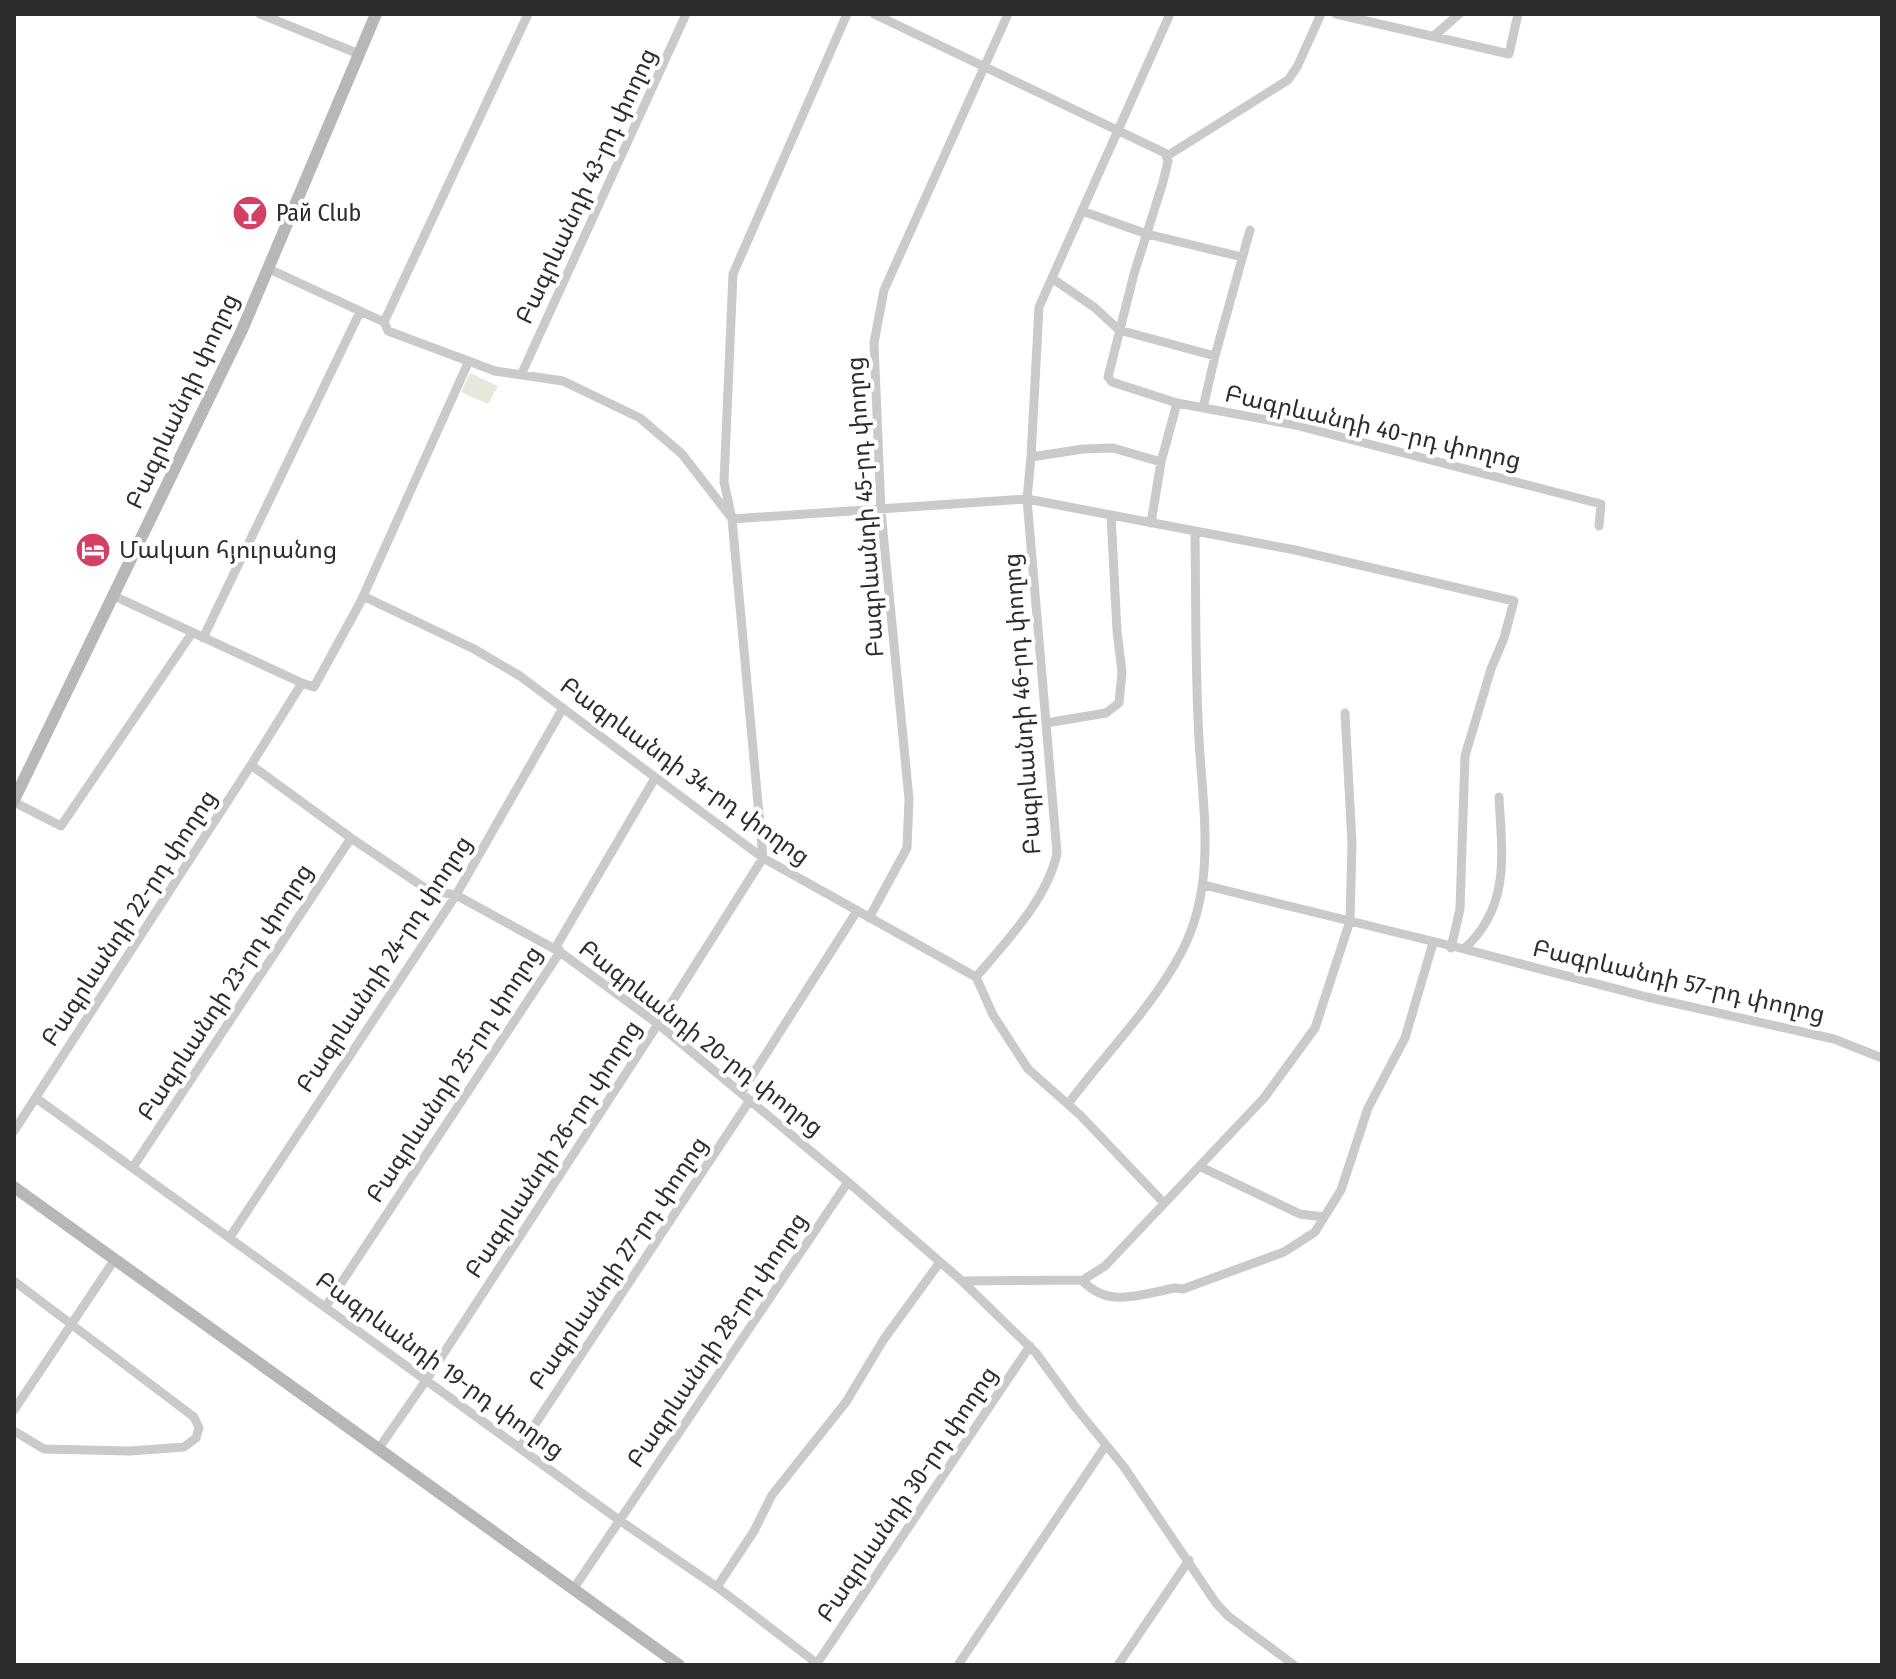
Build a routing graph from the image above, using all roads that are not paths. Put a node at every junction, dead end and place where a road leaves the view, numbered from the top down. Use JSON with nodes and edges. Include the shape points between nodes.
{"nodes":[{"id":1,"x":260,"y":14,"type":"edge"},
{"id":2,"x":376,"y":14,"type":"edge"},
{"id":3,"x":528,"y":14,"type":"edge"},
{"id":4,"x":686,"y":14,"type":"edge"},
{"id":5,"x":847,"y":14,"type":"edge"},
{"id":6,"x":874,"y":14,"type":"edge"},
{"id":7,"x":1008,"y":14,"type":"edge"},
{"id":8,"x":1170,"y":14,"type":"edge"},
{"id":9,"x":1321,"y":14,"type":"edge"},
{"id":10,"x":1336,"y":14,"type":"edge"},
{"id":11,"x":1459,"y":14,"type":"edge"},
{"id":12,"x":1518,"y":14,"type":"edge"},
{"id":13,"x":1434,"y":36,"type":"junction"},
{"id":14,"x":359,"y":54,"type":"junction"},
{"id":15,"x":986,"y":65,"type":"junction"},
{"id":16,"x":1117,"y":129,"type":"junction"},
{"id":17,"x":1167,"y":156,"type":"junction"},
{"id":18,"x":1082,"y":211,"type":"junction"},
{"id":19,"x":1250,"y":230,"type":"dead end"},
{"id":20,"x":1147,"y":234,"type":"junction"},
{"id":21,"x":1242,"y":257,"type":"junction"},
{"id":22,"x":269,"y":269,"type":"junction"},
{"id":23,"x":1053,"y":279,"type":"junction"},
{"id":24,"x":360,"y":312,"type":"junction"},
{"id":25,"x":384,"y":322,"type":"junction"},
{"id":26,"x":1119,"y":330,"type":"junction"},
{"id":27,"x":1215,"y":356,"type":"junction"},
{"id":28,"x":468,"y":363,"type":"junction"},
{"id":29,"x":521,"y":375,"type":"junction"},
{"id":30,"x":1177,"y":403,"type":"junction"},
{"id":31,"x":1203,"y":408,"type":"junction"},
{"id":32,"x":1031,"y":457,"type":"junction"},
{"id":33,"x":1161,"y":462,"type":"junction"},
{"id":34,"x":1027,"y":499,"type":"junction"},
{"id":35,"x":881,"y":511,"type":"junction"},
{"id":36,"x":1111,"y":515,"type":"junction"},
{"id":37,"x":732,"y":519,"type":"junction"},
{"id":38,"x":1151,"y":523,"type":"junction"},
{"id":39,"x":1599,"y":526,"type":"dead end"},
{"id":40,"x":1195,"y":532,"type":"junction"},
{"id":41,"x":114,"y":596,"type":"junction"},
{"id":42,"x":363,"y":596,"type":"junction"},
{"id":43,"x":192,"y":633,"type":"junction"},
{"id":44,"x":203,"y":638,"type":"junction"},
{"id":45,"x":302,"y":683,"type":"junction"},
{"id":46,"x":563,"y":708,"type":"junction"},
{"id":47,"x":1345,"y":713,"type":"dead end"},
{"id":48,"x":1046,"y":723,"type":"junction"},
{"id":49,"x":251,"y":765,"type":"junction"},
{"id":50,"x":655,"y":778,"type":"junction"},
{"id":51,"x":1499,"y":797,"type":"dead end"},
{"id":52,"x":14,"y":801,"type":"edge"},
{"id":53,"x":351,"y":838,"type":"junction"},
{"id":54,"x":763,"y":858,"type":"junction"},
{"id":55,"x":1204,"y":885,"type":"junction"},
{"id":56,"x":456,"y":895,"type":"junction"},
{"id":57,"x":857,"y":911,"type":"junction"},
{"id":58,"x":869,"y":918,"type":"junction"},
{"id":59,"x":1350,"y":921,"type":"junction"},
{"id":60,"x":1433,"y":943,"type":"junction"},
{"id":61,"x":1451,"y":948,"type":"junction"},
{"id":62,"x":1464,"y":949,"type":"junction"},
{"id":63,"x":560,"y":952,"type":"junction"},
{"id":64,"x":976,"y":977,"type":"junction"},
{"id":65,"x":658,"y":1024,"type":"junction"},
{"id":66,"x":1882,"y":1058,"type":"edge"},
{"id":67,"x":741,"y":1093,"type":"junction"},
{"id":68,"x":36,"y":1098,"type":"junction"},
{"id":69,"x":750,"y":1100,"type":"junction"},
{"id":70,"x":1068,"y":1104,"type":"junction"},
{"id":71,"x":14,"y":1131,"type":"edge"},
{"id":72,"x":133,"y":1167,"type":"junction"},
{"id":73,"x":1201,"y":1167,"type":"junction"},
{"id":74,"x":848,"y":1182,"type":"junction"},
{"id":75,"x":14,"y":1187,"type":"edge"},
{"id":76,"x":1164,"y":1203,"type":"junction"},
{"id":77,"x":1324,"y":1217,"type":"junction"},
{"id":78,"x":230,"y":1237,"type":"junction"},
{"id":79,"x":115,"y":1259,"type":"junction"},
{"id":80,"x":940,"y":1262,"type":"junction"},
{"id":81,"x":1082,"y":1280,"type":"junction"},
{"id":82,"x":14,"y":1281,"type":"edge"},
{"id":83,"x":962,"y":1281,"type":"junction"},
{"id":84,"x":326,"y":1306,"type":"junction"},
{"id":85,"x":71,"y":1323,"type":"junction"},
{"id":86,"x":1030,"y":1346,"type":"junction"},
{"id":87,"x":427,"y":1379,"type":"junction"},
{"id":88,"x":14,"y":1410,"type":"edge"},
{"id":89,"x":14,"y":1431,"type":"edge"},
{"id":90,"x":1106,"y":1445,"type":"junction"},
{"id":91,"x":520,"y":1447,"type":"junction"},
{"id":92,"x":379,"y":1448,"type":"junction"},
{"id":93,"x":619,"y":1520,"type":"junction"},
{"id":94,"x":1189,"y":1560,"type":"junction"},
{"id":95,"x":717,"y":1587,"type":"junction"},
{"id":96,"x":574,"y":1588,"type":"junction"},
{"id":97,"x":679,"y":1665,"type":"edge"},
{"id":98,"x":818,"y":1665,"type":"edge"},
{"id":99,"x":958,"y":1665,"type":"edge"},
{"id":100,"x":1118,"y":1665,"type":"edge"},
{"id":101,"x":1294,"y":1665,"type":"edge"}],
"edges":[{"from":1,"to":14,"type":"street"},
{"from":2,"to":14,"type":"main road","name":"Բագրևանդի փողոց"},
{"from":3,"to":25,"type":"street"},
{"from":4,"to":29,"type":"street","name":"Բագրևանդի 43-րդ փողոց"},
{"from":5,"to":37,"type":"street","via":[[733,274],[724,482]]},
{"from":6,"to":15,"type":"street"},
{"from":7,"to":15,"type":"street","name":"Բագրևանդի 45-րդ փողոց"},
{"from":8,"to":16,"type":"street"},
{"from":9,"to":17,"type":"street","via":[[1288,80]]},
{"from":10,"to":13,"type":"street"},
{"from":11,"to":13,"type":"street"},
{"from":12,"to":13,"type":"street","via":[[1509,54]]},
{"from":14,"to":22,"type":"main road","name":"Բագրևանդի փողոց"},
{"from":15,"to":16,"type":"street"},
{"from":15,"to":35,"type":"street","name":"Բագրևանդի 45-րդ փողոց","via":[[884,290],[874,343]]},
{"from":16,"to":17,"type":"street"},
{"from":16,"to":18,"type":"street"},
{"from":17,"to":20,"type":"street"},
{"from":18,"to":20,"type":"street"},
{"from":18,"to":23,"type":"street"},
{"from":19,"to":21,"type":"street"},
{"from":20,"to":21,"type":"street"},
{"from":20,"to":26,"type":"street"},
{"from":21,"to":27,"type":"street"},
{"from":22,"to":24,"type":"street"},
{"from":22,"to":41,"type":"main road","name":"Բագրևանդի փողոց"},
{"from":23,"to":26,"type":"street"},
{"from":23,"to":32,"type":"street","via":[[1039,307]]},
{"from":24,"to":25,"type":"street"},
{"from":24,"to":44,"type":"street"},
{"from":25,"to":28,"type":"street","via":[[388,331]]},
{"from":26,"to":27,"type":"street"},
{"from":26,"to":30,"type":"street","name":"Բագրևանդի 40-րդ փողոց","via":[[1108,377]]},
{"from":27,"to":31,"type":"street"},
{"from":28,"to":29,"type":"street"},
{"from":28,"to":42,"type":"street"},
{"from":29,"to":37,"type":"street","via":[[563,381],[640,418],[682,454]]},
{"from":30,"to":31,"type":"street","name":"Բագրևանդի 40-րդ փողոց"},
{"from":30,"to":33,"type":"street"},
{"from":31,"to":39,"type":"street","name":"Բագրևանդի 40-րդ փողոց","via":[[1295,425],[1601,504]]},
{"from":32,"to":33,"type":"street","via":[[1113,448]]},
{"from":32,"to":34,"type":"street"},
{"from":33,"to":38,"type":"street"},
{"from":34,"to":35,"type":"street"},
{"from":34,"to":36,"type":"street"},
{"from":34,"to":48,"type":"street","name":"Բագրևանդի 46-րդ փողոց"},
{"from":35,"to":37,"type":"street"},
{"from":35,"to":58,"type":"street","name":"Բագրևանդի 45-րդ փողոց","via":[[909,799],[907,848]]},
{"from":36,"to":38,"type":"street"},
{"from":36,"to":48,"type":"street","via":[[1122,672],[1119,703],[1106,713]]},
{"from":37,"to":54,"type":"street"},
{"from":38,"to":40,"type":"street"},
{"from":40,"to":55,"type":"street"},
{"from":40,"to":61,"type":"street","via":[[1514,601],[1465,756],[1460,909]]},
{"from":41,"to":43,"type":"street"},
{"from":41,"to":52,"type":"main road","name":"Բագրևանդի փողոց"},
{"from":42,"to":45,"type":"street","via":[[314,687]]},
{"from":42,"to":46,"type":"street","name":"Բագրևանդի 34-րդ փողոց","via":[[474,649]]},
{"from":43,"to":44,"type":"street"},
{"from":43,"to":52,"type":"street","via":[[61,826]]},
{"from":44,"to":45,"type":"street"},
{"from":45,"to":49,"type":"street"},
{"from":46,"to":50,"type":"street","name":"Բագրևանդի 34-րդ փողոց"},
{"from":46,"to":56,"type":"street","name":"Բագրևանդի 24-րդ փողոց"},
{"from":47,"to":59,"type":"street"},
{"from":48,"to":64,"type":"street","name":"Բագրևանդի 46-րդ փողոց","via":[[1054,866],[1018,928]]},
{"from":49,"to":53,"type":"street","name":"Բագրևանդի 20-րդ փողոց"},
{"from":49,"to":68,"type":"street","name":"Բագրևանդի 22-րդ փողոց"},
{"from":50,"to":54,"type":"street","name":"Բագրևանդի 34-րդ փողոց"},
{"from":50,"to":63,"type":"street","name":"Բագրևանդի 25-րդ փողոց","via":[[557,945]]},
{"from":51,"to":62,"type":"street","via":[[1502,882],[1495,907]]},
{"from":53,"to":56,"type":"street","name":"Բագրևանդի 20-րդ փողոց","via":[[428,890]]},
{"from":53,"to":72,"type":"street","name":"Բագրևանդի 23-րդ փողոց"},
{"from":54,"to":57,"type":"street","name":"Բագրևանդի 34-րդ փողոց"},
{"from":54,"to":65,"type":"street","name":"Բագրևանդի 26-րդ փողոց"},
{"from":55,"to":59,"type":"street","name":"Բագրևանդի 57-րդ փողոց"},
{"from":55,"to":70,"type":"street","via":[[1182,951],[1162,986]]},
{"from":56,"to":63,"type":"street","name":"Բագրևանդի 20-րդ փողոց"},
{"from":56,"to":78,"type":"street","name":"Բագրևանդի 24-րդ փողոց"},
{"from":57,"to":58,"type":"street","name":"Բագրևանդի 34-րդ փողոց"},
{"from":57,"to":67,"type":"street"},
{"from":58,"to":64,"type":"street","name":"Բագրևանդի 34-րդ փողոց"},
{"from":59,"to":60,"type":"street","name":"Բագրևանդի 57-րդ փողոց"},
{"from":59,"to":73,"type":"street","via":[[1315,1028],[1264,1098]]},
{"from":60,"to":61,"type":"street","name":"Բագրևանդի 57-րդ փողոց"},
{"from":60,"to":77,"type":"street","via":[[1405,1038],[1368,1108],[1341,1190]]},
{"from":61,"to":62,"type":"street","name":"Բագրևանդի 57-րդ փողոց"},
{"from":62,"to":66,"type":"street","name":"Բագրևանդի 57-րդ փողոց","via":[[1834,1039]]},
{"from":63,"to":65,"type":"street","name":"Բագրևանդի 20-րդ փողոց"},
{"from":63,"to":84,"type":"street","name":"Բագրևանդի 25-րդ փողոց"},
{"from":64,"to":70,"type":"street","via":[[1028,1069]]},
{"from":65,"to":67,"type":"street","name":"Բագրևանդի 20-րդ փողոց"},
{"from":65,"to":87,"type":"street","name":"Բագրևանդի 26-րդ փողոց"},
{"from":67,"to":69,"type":"street","name":"Բագրևանդի 20-րդ փողոց"},
{"from":68,"to":71,"type":"street","name":"Բագրևանդի 22-րդ փողոց"},
{"from":68,"to":72,"type":"street","name":"Բագրևանդի 19-րդ փողոց"},
{"from":69,"to":74,"type":"street","name":"Բագրևանդի 20-րդ փողոց"},
{"from":69,"to":91,"type":"street","name":"Բագրևանդի 27-րդ փողոց"},
{"from":70,"to":76,"type":"street"},
{"from":72,"to":78,"type":"street","name":"Բագրևանդի 19-րդ փողոց"},
{"from":73,"to":76,"type":"street"},
{"from":73,"to":77,"type":"street","via":[[1300,1214]]},
{"from":74,"to":80,"type":"street","name":"Բագրևանդի 20-րդ փողոց"},
{"from":74,"to":93,"type":"street","name":"Բագրևանդի 28-րդ փողոց"},
{"from":75,"to":79,"type":"main road"},
{"from":76,"to":81,"type":"street","via":[[1105,1266]]},
{"from":77,"to":81,"type":"street","via":[[1315,1232],[1284,1252],[1183,1289],[1113,1298],[1098,1294]]},
{"from":78,"to":84,"type":"street","name":"Բագրևանդի 19-րդ փողոց"},
{"from":79,"to":85,"type":"street"},
{"from":79,"to":92,"type":"main road"},
{"from":80,"to":83,"type":"street","name":"Բագրևանդի 20-րդ փողոց"},
{"from":80,"to":95,"type":"street","via":[[846,1402],[772,1495]]},
{"from":81,"to":83,"type":"street"},
{"from":82,"to":85,"type":"street"},
{"from":83,"to":86,"type":"street","name":"Բագրևանդի 20-րդ փողոց"},
{"from":84,"to":87,"type":"street","name":"Բագրևանդի 19-րդ փողոց"},
{"from":85,"to":88,"type":"street"},
{"from":85,"to":89,"type":"street","via":[[194,1417],[196,1438],[184,1447],[130,1451],[44,1449]]},
{"from":86,"to":90,"type":"street","name":"Բագրևանդի 20-րդ փողոց"},
{"from":86,"to":98,"type":"street","name":"Բագրևանդի 30-րդ փողոց"},
{"from":87,"to":91,"type":"street","name":"Բագրևանդի 19-րդ փողոց"},
{"from":87,"to":92,"type":"street","name":"Բագրևանդի 26-րդ փողոց"},
{"from":90,"to":94,"type":"street","name":"Բագրևանդի 20-րդ փողոց"},
{"from":90,"to":99,"type":"street"},
{"from":91,"to":93,"type":"street","name":"Բագրևանդի 19-րդ փողոց"},
{"from":92,"to":96,"type":"main road"},
{"from":93,"to":95,"type":"street","name":"Բագրևանդի 19-րդ փողոց"},
{"from":93,"to":96,"type":"street","name":"Բագրևանդի 28-րդ փողոց"},
{"from":94,"to":100,"type":"street"},
{"from":94,"to":101,"type":"street","name":"Բագրևանդի 20-րդ փողոց","via":[[1228,1616]]},
{"from":95,"to":98,"type":"street","name":"Բագրևանդի 19-րդ փողոց"},
{"from":96,"to":97,"type":"main road"}]}
